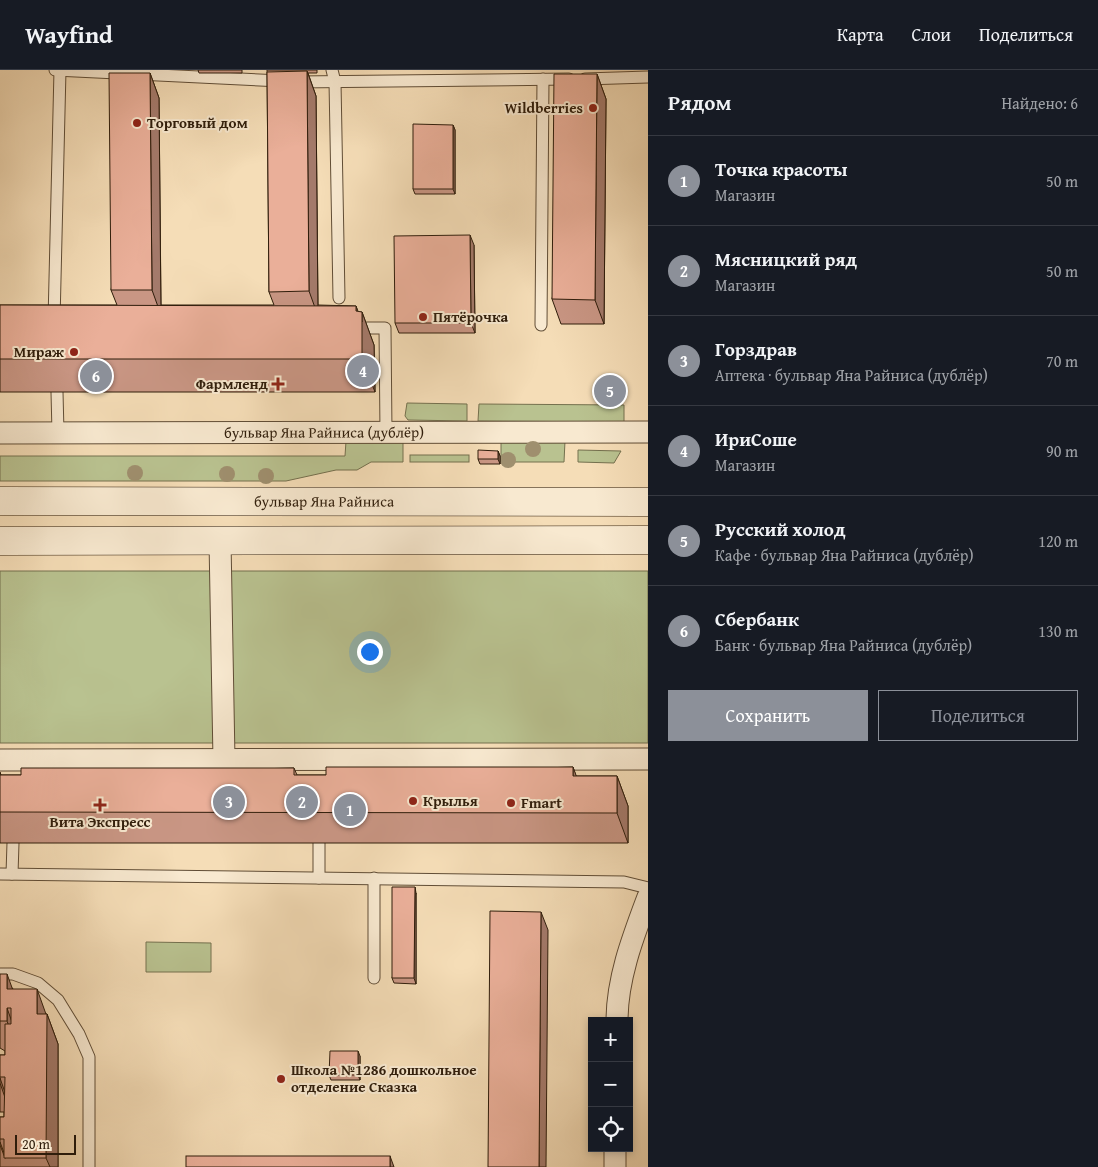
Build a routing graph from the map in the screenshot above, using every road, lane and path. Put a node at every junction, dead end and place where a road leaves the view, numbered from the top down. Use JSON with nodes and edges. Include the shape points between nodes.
{"nodes":[{"id":1,"x":55,"y":70,"type":"edge"},
{"id":2,"x":60,"y":70,"type":"edge"},
{"id":3,"x":332,"y":70,"type":"edge"},
{"id":4,"x":127,"y":72,"type":"edge"},
{"id":5,"x":181,"y":74,"type":"edge"},
{"id":6,"x":256,"y":76,"type":"edge"},
{"id":7,"x":648,"y":78,"type":"edge"},
{"id":8,"x":543,"y":79,"type":"junction"},
{"id":9,"x":335,"y":82,"type":"junction"},
{"id":10,"x":339,"y":298,"type":"dead end"},
{"id":11,"x":541,"y":324,"type":"dead end"},
{"id":12,"x":54,"y":327,"type":"edge"},
{"id":13,"x":346,"y":328,"type":"edge"},
{"id":14,"x":57,"y":392,"type":"edge"},
{"id":15,"x":648,"y":432,"type":"edge"},
{"id":16,"x":0,"y":433,"type":"edge"},
{"id":17,"x":58,"y":433,"type":"junction"},
{"id":18,"x":386,"y":433,"type":"junction"},
{"id":19,"x":0,"y":501,"type":"edge"},
{"id":20,"x":648,"y":502,"type":"edge"},
{"id":21,"x":648,"y":540,"type":"edge"},
{"id":22,"x":0,"y":541,"type":"edge"},
{"id":23,"x":220,"y":541,"type":"junction"},
{"id":24,"x":648,"y":759,"type":"edge"},
{"id":25,"x":224,"y":760,"type":"junction"},
{"id":26,"x":9,"y":763,"type":"edge"},
{"id":27,"x":13,"y":843,"type":"dead end"},
{"id":28,"x":319,"y":843,"type":"edge"},
{"id":29,"x":0,"y":874,"type":"edge"},
{"id":30,"x":12,"y":874,"type":"junction"},
{"id":31,"x":318,"y":878,"type":"junction"},
{"id":32,"x":374,"y":878,"type":"junction"},
{"id":33,"x":648,"y":888,"type":"edge"},
{"id":34,"x":648,"y":897,"type":"edge"},
{"id":35,"x":0,"y":974,"type":"edge"},
{"id":36,"x":374,"y":978,"type":"dead end"},
{"id":37,"x":617,"y":1017,"type":"edge"},
{"id":38,"x":615,"y":1152,"type":"edge"},
{"id":39,"x":89,"y":1167,"type":"edge"},
{"id":40,"x":615,"y":1167,"type":"edge"}],
"edges":[{"from":1,"to":2,"type":"lane"},
{"from":2,"to":4,"type":"lane"},
{"from":2,"to":12,"type":"lane"},
{"from":3,"to":9,"type":"lane"},
{"from":4,"to":5,"type":"lane"},
{"from":5,"to":6,"type":"lane"},
{"from":6,"to":9,"type":"lane"},
{"from":7,"to":8,"type":"lane"},
{"from":8,"to":9,"type":"lane"},
{"from":8,"to":11,"type":"lane"},
{"from":9,"to":10,"type":"lane"},
{"from":13,"to":18,"type":"lane","via":[[385,328]]},
{"from":14,"to":17,"type":"lane"},
{"from":15,"to":18,"type":"street","name":"бульвар Яна Райниса (дублёр)"},
{"from":16,"to":17,"type":"street","name":"бульвар Яна Райниса (дублёр)"},
{"from":17,"to":18,"type":"street","name":"бульвар Яна Райниса (дублёр)"},
{"from":19,"to":20,"type":"main road","name":"бульвар Яна Райниса"},
{"from":21,"to":23,"type":"main road"},
{"from":22,"to":23,"type":"main road"},
{"from":23,"to":25,"type":"street"},
{"from":24,"to":25,"type":"street","via":[[320,764]]},
{"from":25,"to":26,"type":"street"},
{"from":27,"to":30,"type":"lane"},
{"from":28,"to":31,"type":"lane"},
{"from":29,"to":30,"type":"lane"},
{"from":30,"to":31,"type":"lane"},
{"from":31,"to":32,"type":"lane"},
{"from":32,"to":33,"type":"lane","via":[[624,882]]},
{"from":32,"to":36,"type":"lane"},
{"from":34,"to":37,"type":"street","via":[[628,951]]},
{"from":35,"to":39,"type":"lane","via":[[13,974],[38,983],[58,1000],[79,1034],[88,1057]]},
{"from":38,"to":40,"type":"street"}]}
